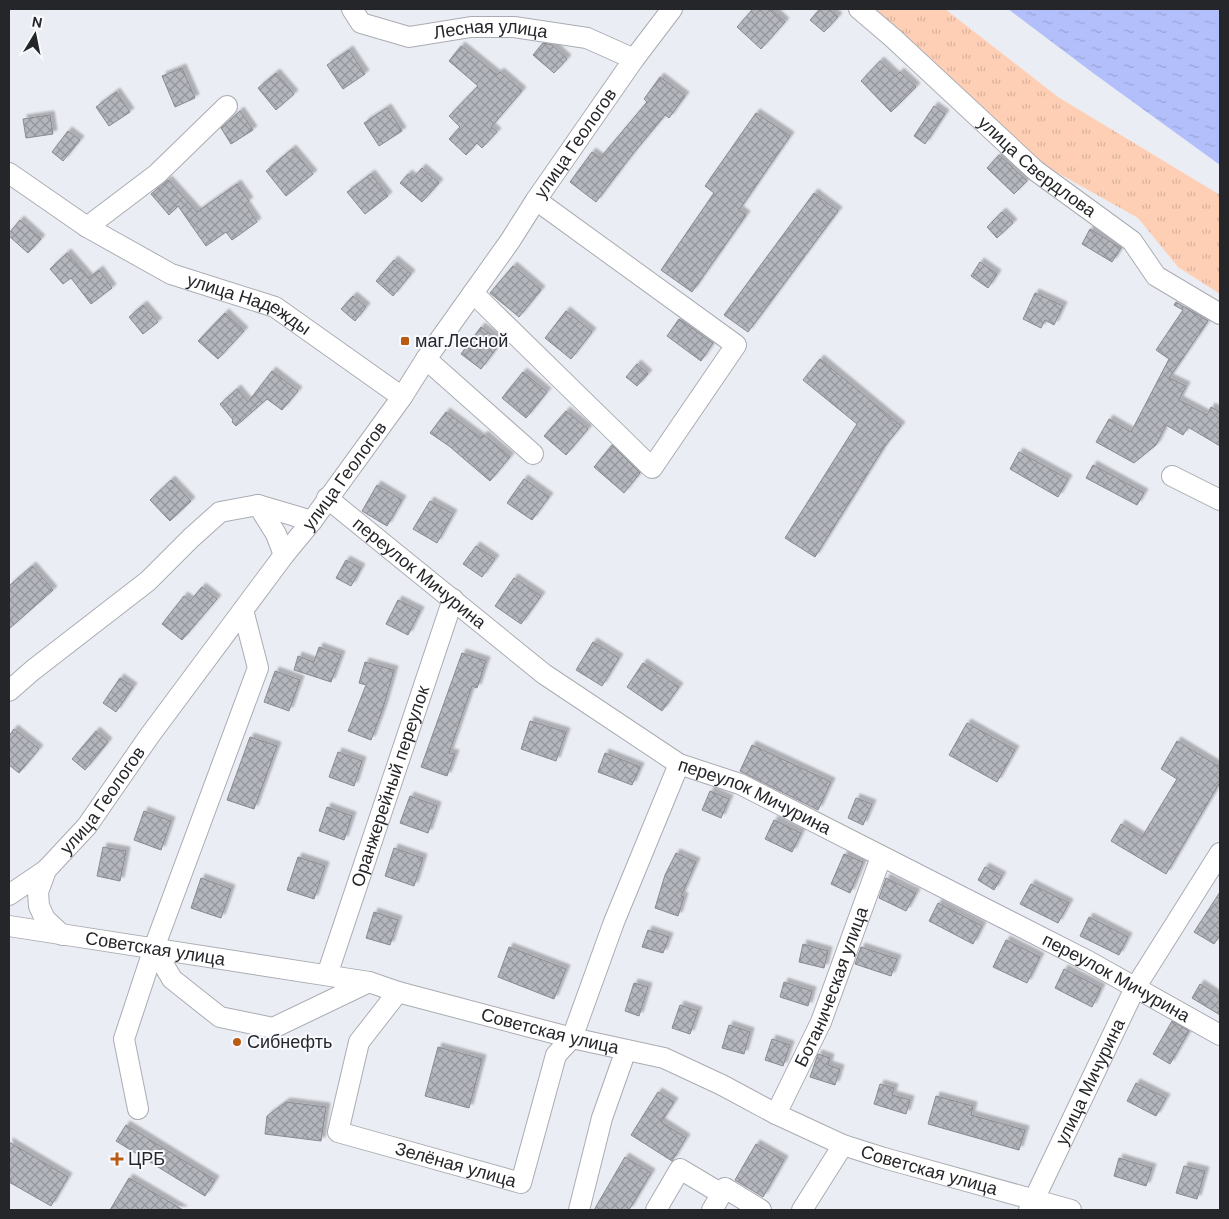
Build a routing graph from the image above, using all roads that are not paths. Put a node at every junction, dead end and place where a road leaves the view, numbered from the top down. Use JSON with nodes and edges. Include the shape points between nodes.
{"nodes":[{"id":1,"x":352,"y":9,"type":"edge"},
{"id":2,"x":672,"y":9,"type":"edge"},
{"id":3,"x":859,"y":9,"type":"edge"},
{"id":4,"x":472,"y":18,"type":"edge"},
{"id":5,"x":634,"y":59,"type":"junction"},
{"id":6,"x":228,"y":106,"type":"dead end"},
{"id":7,"x":9,"y":173,"type":"edge"},
{"id":8,"x":536,"y":200,"type":"junction"},
{"id":9,"x":87,"y":227,"type":"junction"},
{"id":10,"x":473,"y":293,"type":"junction"},
{"id":11,"x":1220,"y":314,"type":"edge"},
{"id":12,"x":426,"y":358,"type":"junction"},
{"id":13,"x":402,"y":397,"type":"junction"},
{"id":14,"x":533,"y":454,"type":"dead end"},
{"id":15,"x":1172,"y":476,"type":"dead end"},
{"id":16,"x":328,"y":498,"type":"junction"},
{"id":17,"x":1220,"y":500,"type":"edge"},
{"id":18,"x":258,"y":505,"type":"junction"},
{"id":19,"x":312,"y":520,"type":"junction"},
{"id":20,"x":284,"y":555,"type":"junction"},
{"id":21,"x":453,"y":599,"type":"junction"},
{"id":22,"x":243,"y":610,"type":"junction"},
{"id":23,"x":9,"y":692,"type":"edge"},
{"id":24,"x":679,"y":764,"type":"junction"},
{"id":25,"x":1220,"y":853,"type":"edge"},
{"id":26,"x":881,"y":857,"type":"junction"},
{"id":27,"x":46,"y":870,"type":"junction"},
{"id":28,"x":9,"y":896,"type":"edge"},
{"id":29,"x":9,"y":926,"type":"edge"},
{"id":30,"x":62,"y":935,"type":"junction"},
{"id":31,"x":154,"y":948,"type":"junction"},
{"id":32,"x":327,"y":975,"type":"junction"},
{"id":33,"x":369,"y":982,"type":"junction"},
{"id":34,"x":1135,"y":988,"type":"junction"},
{"id":35,"x":398,"y":992,"type":"junction"},
{"id":36,"x":1220,"y":1034,"type":"edge"},
{"id":37,"x":572,"y":1038,"type":"junction"},
{"id":38,"x":626,"y":1050,"type":"junction"},
{"id":39,"x":138,"y":1109,"type":"dead end"},
{"id":40,"x":776,"y":1114,"type":"junction"},
{"id":41,"x":843,"y":1145,"type":"junction"},
{"id":42,"x":717,"y":1202,"type":"edge"},
{"id":43,"x":1032,"y":1205,"type":"edge"},
{"id":44,"x":579,"y":1210,"type":"edge"},
{"id":45,"x":656,"y":1210,"type":"edge"},
{"id":46,"x":761,"y":1210,"type":"edge"},
{"id":47,"x":802,"y":1210,"type":"edge"},
{"id":48,"x":1071,"y":1210,"type":"edge"}],
"edges":[{"from":1,"to":4,"type":"street","name":"Лесная улица","via":[[361,23],[409,37]]},
{"from":2,"to":5,"type":"street","name":"улица Геологов"},
{"from":3,"to":11,"type":"street","name":"улица Свердлова","via":[[1036,171],[1132,241],[1156,276]]},
{"from":4,"to":5,"type":"street","name":"Лесная улица","via":[[587,38]]},
{"from":5,"to":8,"type":"street","name":"улица Геологов"},
{"from":6,"to":9,"type":"street","via":[[157,174]]},
{"from":7,"to":9,"type":"street","name":"улица Надежды"},
{"from":8,"to":10,"type":"street","name":"улица Геологов"},
{"from":8,"to":10,"type":"street","via":[[736,345],[652,468]]},
{"from":9,"to":13,"type":"street","name":"улица Надежды","via":[[170,274],[275,307]]},
{"from":10,"to":12,"type":"street","name":"улица Геологов"},
{"from":12,"to":13,"type":"street","name":"улица Геологов"},
{"from":12,"to":14,"type":"street"},
{"from":13,"to":16,"type":"street","name":"улица Геологов"},
{"from":15,"to":17,"type":"street"},
{"from":16,"to":19,"type":"street","name":"улица Геологов"},
{"from":16,"to":21,"type":"street","name":"переулок Мичурина"},
{"from":18,"to":19,"type":"street"},
{"from":18,"to":20,"type":"street","via":[[276,534]]},
{"from":18,"to":23,"type":"street","via":[[220,512],[148,581]]},
{"from":19,"to":20,"type":"street","name":"улица Геологов"},
{"from":20,"to":22,"type":"street","name":"улица Геологов"},
{"from":21,"to":24,"type":"street","name":"переулок Мичурина","via":[[544,674]]},
{"from":21,"to":32,"type":"street","name":"Оранжерейный переулок"},
{"from":22,"to":27,"type":"street","name":"улица Геологов","via":[[87,826]]},
{"from":22,"to":31,"type":"street","via":[[258,668]]},
{"from":24,"to":26,"type":"street","name":"переулок Мичурина","via":[[740,784]]},
{"from":24,"to":37,"type":"street","name":"Зелёная улица","via":[[614,922]]},
{"from":25,"to":34,"type":"street","name":"улица Мичурина"},
{"from":26,"to":34,"type":"street","name":"переулок Мичурина"},
{"from":26,"to":40,"type":"street","name":"Ботаническая улица","via":[[821,1022]]},
{"from":27,"to":28,"type":"street"},
{"from":27,"to":30,"type":"street","name":"улица Геологов","via":[[38,892],[39,906],[45,919]]},
{"from":29,"to":30,"type":"street","name":"Советская улица"},
{"from":30,"to":31,"type":"street","name":"Советская улица"},
{"from":31,"to":32,"type":"street","name":"Советская улица"},
{"from":31,"to":33,"type":"street","via":[[172,979],[220,1017],[273,1028]]},
{"from":31,"to":39,"type":"street","via":[[124,1039]]},
{"from":32,"to":33,"type":"street","name":"Советская улица"},
{"from":33,"to":35,"type":"street","name":"Советская улица"},
{"from":34,"to":36,"type":"street","name":"переулок Мичурина"},
{"from":34,"to":43,"type":"street","name":"улица Мичурина"},
{"from":35,"to":37,"type":"street","name":"Советская улица"},
{"from":35,"to":37,"type":"street","name":"Зелёная улица","via":[[359,1042],[338,1132],[521,1183],[556,1056]]},
{"from":37,"to":38,"type":"street","name":"Советская улица"},
{"from":38,"to":40,"type":"street","name":"Советская улица","via":[[664,1058]]},
{"from":38,"to":44,"type":"street","via":[[602,1118]]},
{"from":40,"to":41,"type":"street","name":"Советская улица"},
{"from":41,"to":43,"type":"street","name":"Советская улица"},
{"from":41,"to":47,"type":"street"},
{"from":42,"to":45,"type":"street","via":[[680,1169]]},
{"from":42,"to":46,"type":"street","via":[[725,1188]]},
{"from":43,"to":48,"type":"street","name":"Советская улица"}]}
